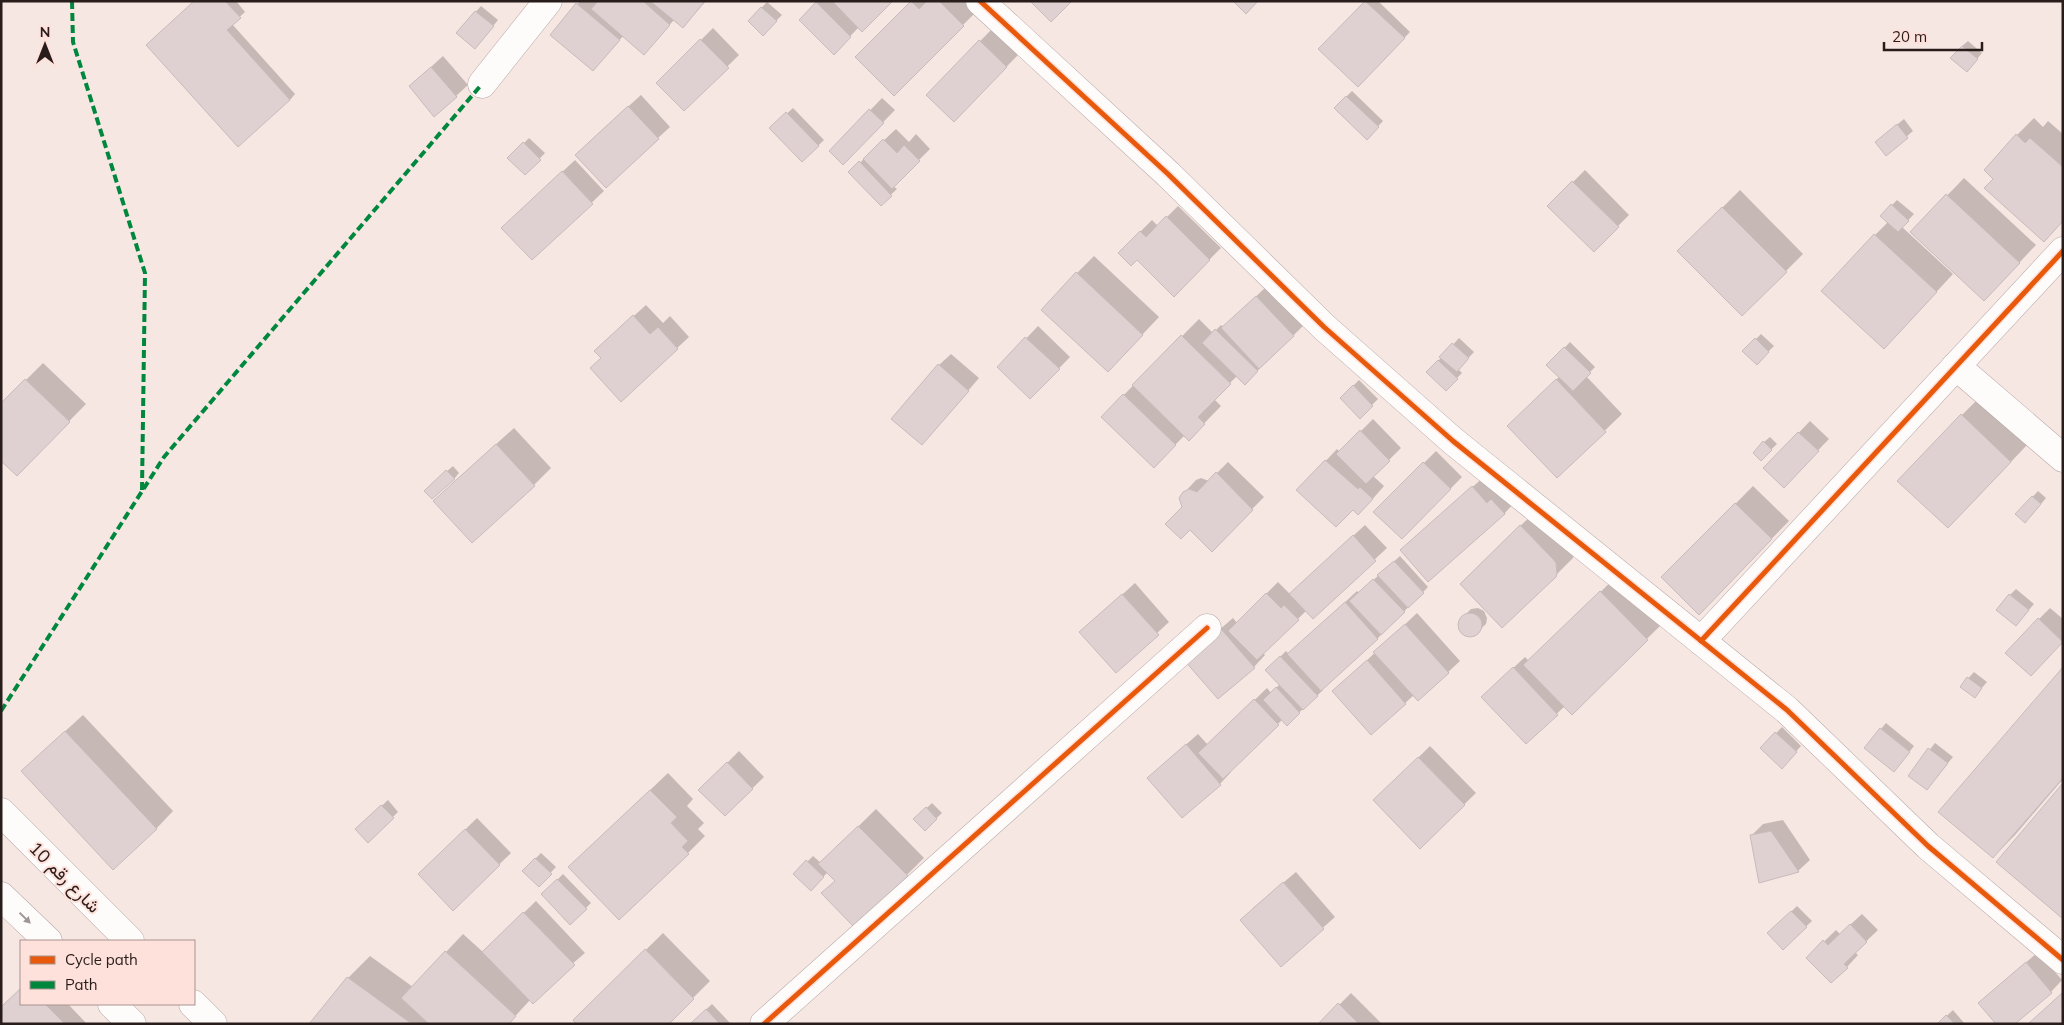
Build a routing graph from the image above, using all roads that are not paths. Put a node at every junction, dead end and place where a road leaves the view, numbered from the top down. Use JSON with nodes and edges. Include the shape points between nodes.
{"nodes":[{"id":1,"x":548,"y":1,"type":"edge"},
{"id":2,"x":980,"y":1,"type":"edge"},
{"id":3,"x":482,"y":84,"type":"dead end"},
{"id":4,"x":2063,"y":251,"type":"edge"},
{"id":5,"x":1956,"y":366,"type":"junction"},
{"id":6,"x":2063,"y":458,"type":"edge"},
{"id":7,"x":1207,"y":628,"type":"dead end"},
{"id":8,"x":1701,"y":641,"type":"junction"},
{"id":9,"x":1,"y":812,"type":"edge"},
{"id":10,"x":1,"y":896,"type":"edge"},
{"id":11,"x":47,"y":940,"type":"edge"},
{"id":12,"x":129,"y":940,"type":"edge"},
{"id":13,"x":2063,"y":960,"type":"edge"},
{"id":14,"x":113,"y":1005,"type":"edge"},
{"id":15,"x":194,"y":1005,"type":"edge"},
{"id":16,"x":132,"y":1024,"type":"edge"},
{"id":17,"x":213,"y":1024,"type":"edge"},
{"id":18,"x":764,"y":1024,"type":"edge"}],
"edges":[{"from":1,"to":3,"type":"street"},
{"from":2,"to":8,"type":"street","via":[[1168,174],[1324,327],[1453,441]]},
{"from":4,"to":5,"type":"street"},
{"from":5,"to":6,"type":"street"},
{"from":5,"to":8,"type":"street"},
{"from":7,"to":18,"type":"street"},
{"from":8,"to":13,"type":"street","via":[[1787,710],[1928,846]]},
{"from":9,"to":12,"type":"street","name":"شارع رقم 10"},
{"from":10,"to":11,"type":"street","one_way":true},
{"from":14,"to":16,"type":"street"},
{"from":15,"to":17,"type":"street"}]}
